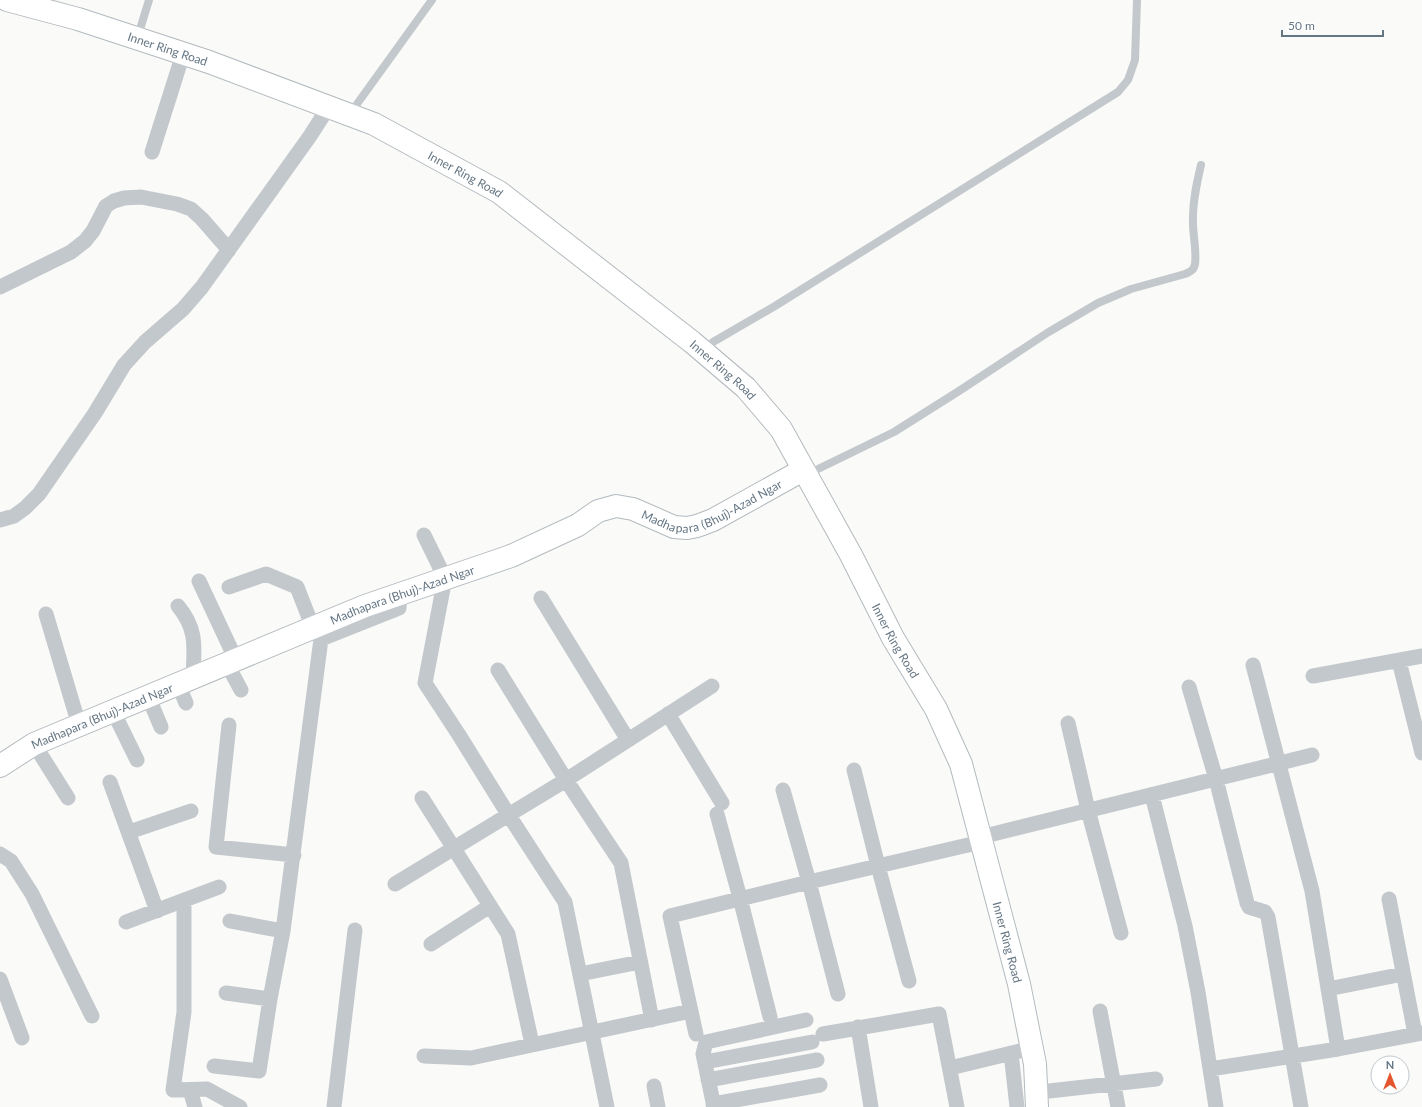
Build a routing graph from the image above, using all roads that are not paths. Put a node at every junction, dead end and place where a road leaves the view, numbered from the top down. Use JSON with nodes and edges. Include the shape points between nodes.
{"nodes":[{"id":1,"x":7,"y":0,"type":"edge"},
{"id":2,"x":59,"y":0,"type":"edge"},
{"id":3,"x":149,"y":0,"type":"edge"},
{"id":4,"x":432,"y":0,"type":"edge"},
{"id":5,"x":1137,"y":0,"type":"edge"},
{"id":6,"x":142,"y":26,"type":"junction"},
{"id":7,"x":183,"y":54,"type":"junction"},
{"id":8,"x":357,"y":104,"type":"junction"},
{"id":9,"x":328,"y":108,"type":"junction"},
{"id":10,"x":152,"y":152,"type":"dead end"},
{"id":11,"x":1201,"y":165,"type":"dead end"},
{"id":12,"x":229,"y":250,"type":"junction"},
{"id":13,"x":0,"y":287,"type":"edge"},
{"id":14,"x":713,"y":342,"type":"junction"},
{"id":15,"x":811,"y":469,"type":"junction"},
{"id":16,"x":0,"y":520,"type":"edge"},
{"id":17,"x":424,"y":535,"type":"dead end"},
{"id":18,"x":445,"y":578,"type":"junction"},
{"id":19,"x":198,"y":581,"type":"dead end"},
{"id":20,"x":229,"y":587,"type":"dead end"},
{"id":21,"x":400,"y":594,"type":"junction"},
{"id":22,"x":541,"y":598,"type":"dead end"},
{"id":23,"x":178,"y":606,"type":"dead end"},
{"id":24,"x":46,"y":614,"type":"dead end"},
{"id":25,"x":313,"y":628,"type":"junction"},
{"id":26,"x":1422,"y":656,"type":"edge"},
{"id":27,"x":1399,"y":661,"type":"junction"},
{"id":28,"x":232,"y":662,"type":"junction"},
{"id":29,"x":1253,"y":665,"type":"dead end"},
{"id":30,"x":498,"y":670,"type":"dead end"},
{"id":31,"x":1313,"y":676,"type":"dead end"},
{"id":32,"x":712,"y":686,"type":"dead end"},
{"id":33,"x":1189,"y":687,"type":"dead end"},
{"id":34,"x":186,"y":688,"type":"junction"},
{"id":35,"x":241,"y":690,"type":"dead end"},
{"id":36,"x":148,"y":696,"type":"junction"},
{"id":37,"x":113,"y":711,"type":"junction"},
{"id":38,"x":668,"y":714,"type":"junction"},
{"id":39,"x":1068,"y":723,"type":"dead end"},
{"id":40,"x":80,"y":725,"type":"junction"},
{"id":41,"x":229,"y":725,"type":"dead end"},
{"id":42,"x":161,"y":727,"type":"dead end"},
{"id":43,"x":628,"y":740,"type":"junction"},
{"id":44,"x":34,"y":744,"type":"junction"},
{"id":45,"x":1422,"y":753,"type":"edge"},
{"id":46,"x":1312,"y":755,"type":"dead end"},
{"id":47,"x":137,"y":760,"type":"dead end"},
{"id":48,"x":1279,"y":764,"type":"junction"},
{"id":49,"x":0,"y":766,"type":"edge"},
{"id":50,"x":854,"y":770,"type":"dead end"},
{"id":51,"x":1216,"y":779,"type":"junction"},
{"id":52,"x":566,"y":780,"type":"junction"},
{"id":53,"x":110,"y":782,"type":"dead end"},
{"id":54,"x":783,"y":790,"type":"dead end"},
{"id":55,"x":1152,"y":795,"type":"junction"},
{"id":56,"x":68,"y":798,"type":"dead end"},
{"id":57,"x":422,"y":798,"type":"dead end"},
{"id":58,"x":1088,"y":810,"type":"junction"},
{"id":59,"x":191,"y":811,"type":"dead end"},
{"id":60,"x":508,"y":814,"type":"junction"},
{"id":61,"x":129,"y":832,"type":"junction"},
{"id":62,"x":987,"y":838,"type":"junction"},
{"id":63,"x":454,"y":848,"type":"junction"},
{"id":64,"x":0,"y":854,"type":"edge"},
{"id":65,"x":294,"y":855,"type":"junction"},
{"id":66,"x":878,"y":866,"type":"junction"},
{"id":67,"x":809,"y":882,"type":"junction"},
{"id":68,"x":395,"y":884,"type":"dead end"},
{"id":69,"x":220,"y":887,"type":"dead end"},
{"id":70,"x":740,"y":898,"type":"junction"},
{"id":71,"x":1389,"y":899,"type":"dead end"},
{"id":72,"x":184,"y":901,"type":"junction"},
{"id":73,"x":490,"y":906,"type":"junction"},
{"id":74,"x":157,"y":911,"type":"junction"},
{"id":75,"x":230,"y":921,"type":"dead end"},
{"id":76,"x":126,"y":922,"type":"dead end"},
{"id":77,"x":283,"y":930,"type":"junction"},
{"id":78,"x":355,"y":930,"type":"dead end"},
{"id":79,"x":1121,"y":933,"type":"dead end"},
{"id":80,"x":431,"y":944,"type":"dead end"},
{"id":81,"x":640,"y":962,"type":"junction"},
{"id":82,"x":580,"y":974,"type":"junction"},
{"id":83,"x":1403,"y":974,"type":"junction"},
{"id":84,"x":0,"y":979,"type":"edge"},
{"id":85,"x":909,"y":981,"type":"dead end"},
{"id":86,"x":1328,"y":989,"type":"junction"},
{"id":87,"x":226,"y":993,"type":"dead end"},
{"id":88,"x":838,"y":994,"type":"dead end"},
{"id":89,"x":270,"y":999,"type":"junction"},
{"id":90,"x":691,"y":1011,"type":"junction"},
{"id":91,"x":1100,"y":1011,"type":"dead end"},
{"id":92,"x":92,"y":1016,"type":"dead end"},
{"id":93,"x":770,"y":1017,"type":"dead end"},
{"id":94,"x":652,"y":1020,"type":"junction"},
{"id":95,"x":806,"y":1020,"type":"dead end"},
{"id":96,"x":858,"y":1028,"type":"junction"},
{"id":97,"x":592,"y":1032,"type":"junction"},
{"id":98,"x":696,"y":1034,"type":"dead end"},
{"id":99,"x":1418,"y":1034,"type":"edge"},
{"id":100,"x":22,"y":1038,"type":"dead end"},
{"id":101,"x":532,"y":1044,"type":"junction"},
{"id":102,"x":1032,"y":1048,"type":"junction"},
{"id":103,"x":1338,"y":1049,"type":"junction"},
{"id":104,"x":1011,"y":1053,"type":"junction"},
{"id":105,"x":424,"y":1056,"type":"dead end"},
{"id":106,"x":1292,"y":1057,"type":"junction"},
{"id":107,"x":817,"y":1060,"type":"dead end"},
{"id":108,"x":705,"y":1062,"type":"junction"},
{"id":109,"x":214,"y":1066,"type":"dead end"},
{"id":110,"x":950,"y":1068,"type":"junction"},
{"id":111,"x":1210,"y":1069,"type":"junction"},
{"id":112,"x":1156,"y":1079,"type":"dead end"},
{"id":113,"x":708,"y":1080,"type":"junction"},
{"id":114,"x":1114,"y":1084,"type":"junction"},
{"id":115,"x":820,"y":1085,"type":"dead end"},
{"id":116,"x":654,"y":1086,"type":"dead end"},
{"id":117,"x":190,"y":1090,"type":"junction"},
{"id":118,"x":1030,"y":1104,"type":"edge"},
{"id":119,"x":713,"y":1106,"type":"edge"},
{"id":120,"x":195,"y":1107,"type":"edge"},
{"id":121,"x":240,"y":1107,"type":"edge"},
{"id":122,"x":334,"y":1107,"type":"edge"},
{"id":123,"x":607,"y":1107,"type":"edge"},
{"id":124,"x":658,"y":1107,"type":"edge"},
{"id":125,"x":871,"y":1107,"type":"edge"},
{"id":126,"x":957,"y":1107,"type":"edge"},
{"id":127,"x":1118,"y":1107,"type":"edge"},
{"id":128,"x":1216,"y":1107,"type":"edge"},
{"id":129,"x":1301,"y":1107,"type":"edge"}],
"edges":[{"from":1,"to":7,"type":"main road","name":"Inner Ring Road","via":[[78,19]]},
{"from":2,"to":6,"type":"main road","name":"Inner Ring Road"},
{"from":3,"to":6,"type":"lane"},
{"from":4,"to":8,"type":"lane"},
{"from":5,"to":14,"type":"lane","via":[[1135,60],[1128,80],[1118,92]]},
{"from":6,"to":8,"type":"main road","name":"Inner Ring Road"},
{"from":7,"to":9,"type":"main road","name":"Inner Ring Road"},
{"from":7,"to":10,"type":"street"},
{"from":8,"to":14,"type":"main road","name":"Inner Ring Road","via":[[380,112],[506,181]]},
{"from":9,"to":12,"type":"street"},
{"from":9,"to":15,"type":"main road","name":"Inner Ring Road","via":[[374,124],[499,192],[692,342],[746,388]]},
{"from":11,"to":15,"type":"lane","via":[[1194,200],[1195,258],[1191,271],[1098,302],[894,432]]},
{"from":12,"to":13,"type":"street","via":[[191,209],[141,197],[124,198],[106,206],[93,231],[71,252]]},
{"from":12,"to":16,"type":"street","via":[[202,288],[183,309],[145,342],[124,365],[95,413],[39,494],[14,516]]},
{"from":14,"to":15,"type":"main road","name":"Inner Ring Road","via":[[755,379],[791,422]]},
{"from":15,"to":18,"type":"main road","name":"Madhapara (Bhuj)-Azad Ngar","via":[[697,526],[674,527],[633,509],[616,506],[598,511],[578,525],[511,556]]},
{"from":15,"to":62,"type":"main road","name":"Inner Ring Road","via":[[863,549],[905,632],[947,703],[974,759]]},
{"from":17,"to":18,"type":"street"},
{"from":18,"to":21,"type":"main road","name":"Madhapara (Bhuj)-Azad Ngar"},
{"from":18,"to":60,"type":"street","via":[[425,683]]},
{"from":19,"to":28,"type":"street"},
{"from":20,"to":25,"type":"street","via":[[266,574],[297,587]]},
{"from":21,"to":25,"type":"main road","name":"Madhapara (Bhuj)-Azad Ngar"},
{"from":21,"to":65,"type":"street","via":[[399,608],[321,639]]},
{"from":22,"to":43,"type":"street"},
{"from":23,"to":34,"type":"street","via":[[190,623],[193,634],[194,646]]},
{"from":24,"to":40,"type":"street"},
{"from":25,"to":28,"type":"main road","name":"Madhapara (Bhuj)-Azad Ngar"},
{"from":26,"to":27,"type":"street"},
{"from":27,"to":31,"type":"street"},
{"from":27,"to":45,"type":"street"},
{"from":28,"to":34,"type":"main road","name":"Madhapara (Bhuj)-Azad Ngar"},
{"from":28,"to":35,"type":"street"},
{"from":29,"to":48,"type":"street"},
{"from":30,"to":52,"type":"street"},
{"from":32,"to":38,"type":"street"},
{"from":33,"to":51,"type":"street"},
{"from":34,"to":36,"type":"main road","name":"Madhapara (Bhuj)-Azad Ngar"},
{"from":36,"to":37,"type":"main road","name":"Madhapara (Bhuj)-Azad Ngar"},
{"from":36,"to":42,"type":"street"},
{"from":37,"to":40,"type":"main road","name":"Madhapara (Bhuj)-Azad Ngar"},
{"from":37,"to":47,"type":"street"},
{"from":38,"to":43,"type":"street"},
{"from":38,"to":70,"type":"street","via":[[720,808]]},
{"from":39,"to":58,"type":"street"},
{"from":40,"to":44,"type":"main road","name":"Madhapara (Bhuj)-Azad Ngar"},
{"from":41,"to":65,"type":"street","via":[[216,847]]},
{"from":43,"to":52,"type":"street"},
{"from":44,"to":49,"type":"main road","name":"Madhapara (Bhuj)-Azad Ngar"},
{"from":44,"to":56,"type":"street"},
{"from":46,"to":48,"type":"street"},
{"from":48,"to":51,"type":"street"},
{"from":48,"to":86,"type":"street","via":[[1312,891]]},
{"from":50,"to":66,"type":"street"},
{"from":51,"to":55,"type":"street"},
{"from":51,"to":106,"type":"street","via":[[1247,903],[1250,907],[1265,912],[1268,917]]},
{"from":52,"to":60,"type":"street"},
{"from":52,"to":81,"type":"street","via":[[620,863]]},
{"from":53,"to":61,"type":"street"},
{"from":54,"to":67,"type":"street"},
{"from":55,"to":58,"type":"street"},
{"from":55,"to":111,"type":"street","via":[[1185,926]]},
{"from":57,"to":63,"type":"street"},
{"from":58,"to":62,"type":"street"},
{"from":58,"to":79,"type":"street"},
{"from":59,"to":61,"type":"street"},
{"from":60,"to":63,"type":"street"},
{"from":60,"to":82,"type":"street","via":[[565,902]]},
{"from":61,"to":74,"type":"street"},
{"from":62,"to":66,"type":"street"},
{"from":62,"to":102,"type":"main road","name":"Inner Ring Road"},
{"from":62,"to":118,"type":"main road","name":"Inner Ring Road","via":[[1032,982],[1048,1062]]},
{"from":63,"to":68,"type":"street"},
{"from":63,"to":73,"type":"street"},
{"from":64,"to":92,"type":"street","via":[[12,861],[32,894]]},
{"from":65,"to":77,"type":"street"},
{"from":66,"to":67,"type":"street"},
{"from":66,"to":85,"type":"street"},
{"from":67,"to":70,"type":"street"},
{"from":67,"to":88,"type":"street"},
{"from":69,"to":72,"type":"street"},
{"from":70,"to":90,"type":"street","via":[[670,916]]},
{"from":70,"to":93,"type":"street"},
{"from":71,"to":83,"type":"street"},
{"from":72,"to":74,"type":"street"},
{"from":72,"to":117,"type":"street","via":[[184,1012],[173,1090]]},
{"from":73,"to":80,"type":"street"},
{"from":73,"to":101,"type":"street","via":[[508,934]]},
{"from":74,"to":76,"type":"street"},
{"from":75,"to":77,"type":"street"},
{"from":77,"to":89,"type":"street"},
{"from":78,"to":122,"type":"street"},
{"from":81,"to":82,"type":"street"},
{"from":81,"to":94,"type":"street"},
{"from":82,"to":97,"type":"street"},
{"from":83,"to":86,"type":"street"},
{"from":83,"to":99,"type":"street"},
{"from":84,"to":100,"type":"street"},
{"from":86,"to":103,"type":"street"},
{"from":87,"to":89,"type":"street"},
{"from":89,"to":109,"type":"street","via":[[260,1071]]},
{"from":90,"to":94,"type":"street"},
{"from":90,"to":98,"type":"street"},
{"from":91,"to":114,"type":"street"},
{"from":94,"to":97,"type":"street"},
{"from":95,"to":108,"type":"street","via":[[706,1042],[703,1054]]},
{"from":96,"to":108,"type":"street"},
{"from":96,"to":110,"type":"street","via":[[940,1014]]},
{"from":96,"to":125,"type":"street"},
{"from":97,"to":101,"type":"street"},
{"from":97,"to":123,"type":"street"},
{"from":99,"to":103,"type":"street"},
{"from":101,"to":105,"type":"street","via":[[471,1058]]},
{"from":102,"to":104,"type":"street"},
{"from":102,"to":118,"type":"main road","name":"Inner Ring Road","via":[[1035,1064]]},
{"from":103,"to":106,"type":"street"},
{"from":104,"to":110,"type":"street"},
{"from":104,"to":118,"type":"street"},
{"from":106,"to":111,"type":"street"},
{"from":106,"to":129,"type":"street"},
{"from":107,"to":113,"type":"street"},
{"from":108,"to":113,"type":"street"},
{"from":110,"to":126,"type":"street"},
{"from":111,"to":128,"type":"street"},
{"from":112,"to":114,"type":"street"},
{"from":113,"to":119,"type":"street"},
{"from":114,"to":118,"type":"street"},
{"from":114,"to":127,"type":"street"},
{"from":115,"to":119,"type":"street"},
{"from":116,"to":124,"type":"street"},
{"from":117,"to":120,"type":"street"},
{"from":117,"to":121,"type":"street","via":[[207,1089]]}]}
